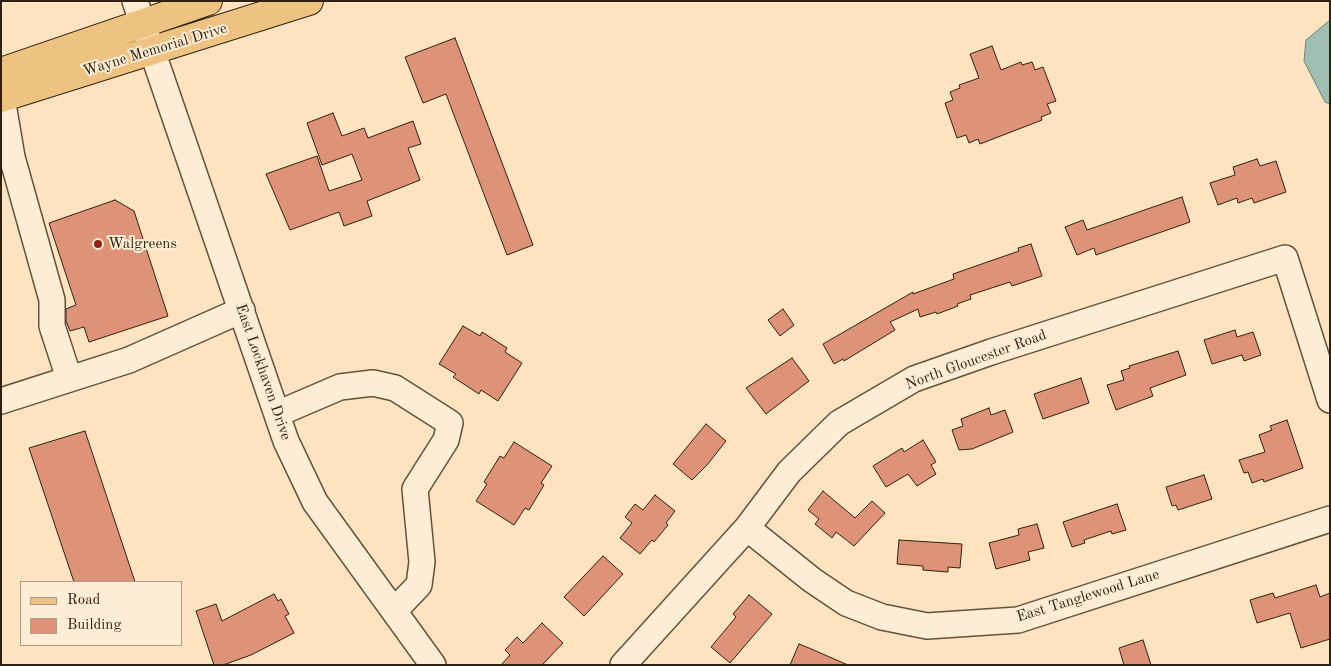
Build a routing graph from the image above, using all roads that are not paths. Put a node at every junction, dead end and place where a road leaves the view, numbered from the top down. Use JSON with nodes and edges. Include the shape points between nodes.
{"nodes":[{"id":1,"x":208,"y":1,"type":"edge"},
{"id":2,"x":309,"y":1,"type":"edge"},
{"id":3,"x":139,"y":12,"type":"edge"},
{"id":4,"x":152,"y":50,"type":"junction"},
{"id":5,"x":1,"y":72,"type":"edge"},
{"id":6,"x":2,"y":98,"type":"edge"},
{"id":7,"x":242,"y":310,"type":"junction"},
{"id":8,"x":69,"y":378,"type":"junction"},
{"id":9,"x":1330,"y":400,"type":"edge"},
{"id":10,"x":1,"y":401,"type":"edge"},
{"id":11,"x":277,"y":414,"type":"junction"},
{"id":12,"x":1330,"y":520,"type":"edge"},
{"id":13,"x":747,"y":528,"type":"junction"},
{"id":14,"x":394,"y":611,"type":"junction"},
{"id":15,"x":433,"y":665,"type":"edge"},
{"id":16,"x":623,"y":665,"type":"edge"}],
"edges":[{"from":1,"to":3,"type":"main road","name":"Wayne Memorial Drive"},
{"from":2,"to":4,"type":"main road","name":"Wayne Memorial Drive"},
{"from":3,"to":4,"type":"street","name":"East Lockhaven Drive"},
{"from":3,"to":5,"type":"main road","name":"Wayne Memorial Drive"},
{"from":4,"to":6,"type":"main road","name":"Wayne Memorial Drive"},
{"from":4,"to":7,"type":"street","name":"East Lockhaven Drive"},
{"from":6,"to":8,"type":"street","via":[[12,157],[52,300],[52,326]]},
{"from":7,"to":8,"type":"street","via":[[129,360]]},
{"from":7,"to":11,"type":"street","name":"East Lockhaven Drive"},
{"from":8,"to":10,"type":"street"},
{"from":9,"to":13,"type":"street","name":"North Gloucester Road","via":[[1285,258],[990,352],[914,380],[839,423],[789,472]]},
{"from":11,"to":14,"type":"street","name":"East Lockhaven Drive","via":[[315,502]]},
{"from":11,"to":14,"type":"street","via":[[340,387],[373,383],[395,388],[450,423],[446,440],[415,489],[422,562],[419,585]]},
{"from":12,"to":13,"type":"street","name":"East Tanglewood Lane","via":[[1018,620],[927,626],[882,617],[846,603]]},
{"from":13,"to":16,"type":"street","name":"North Gloucester Road"},
{"from":14,"to":15,"type":"street","name":"East Lockhaven Drive"}]}
